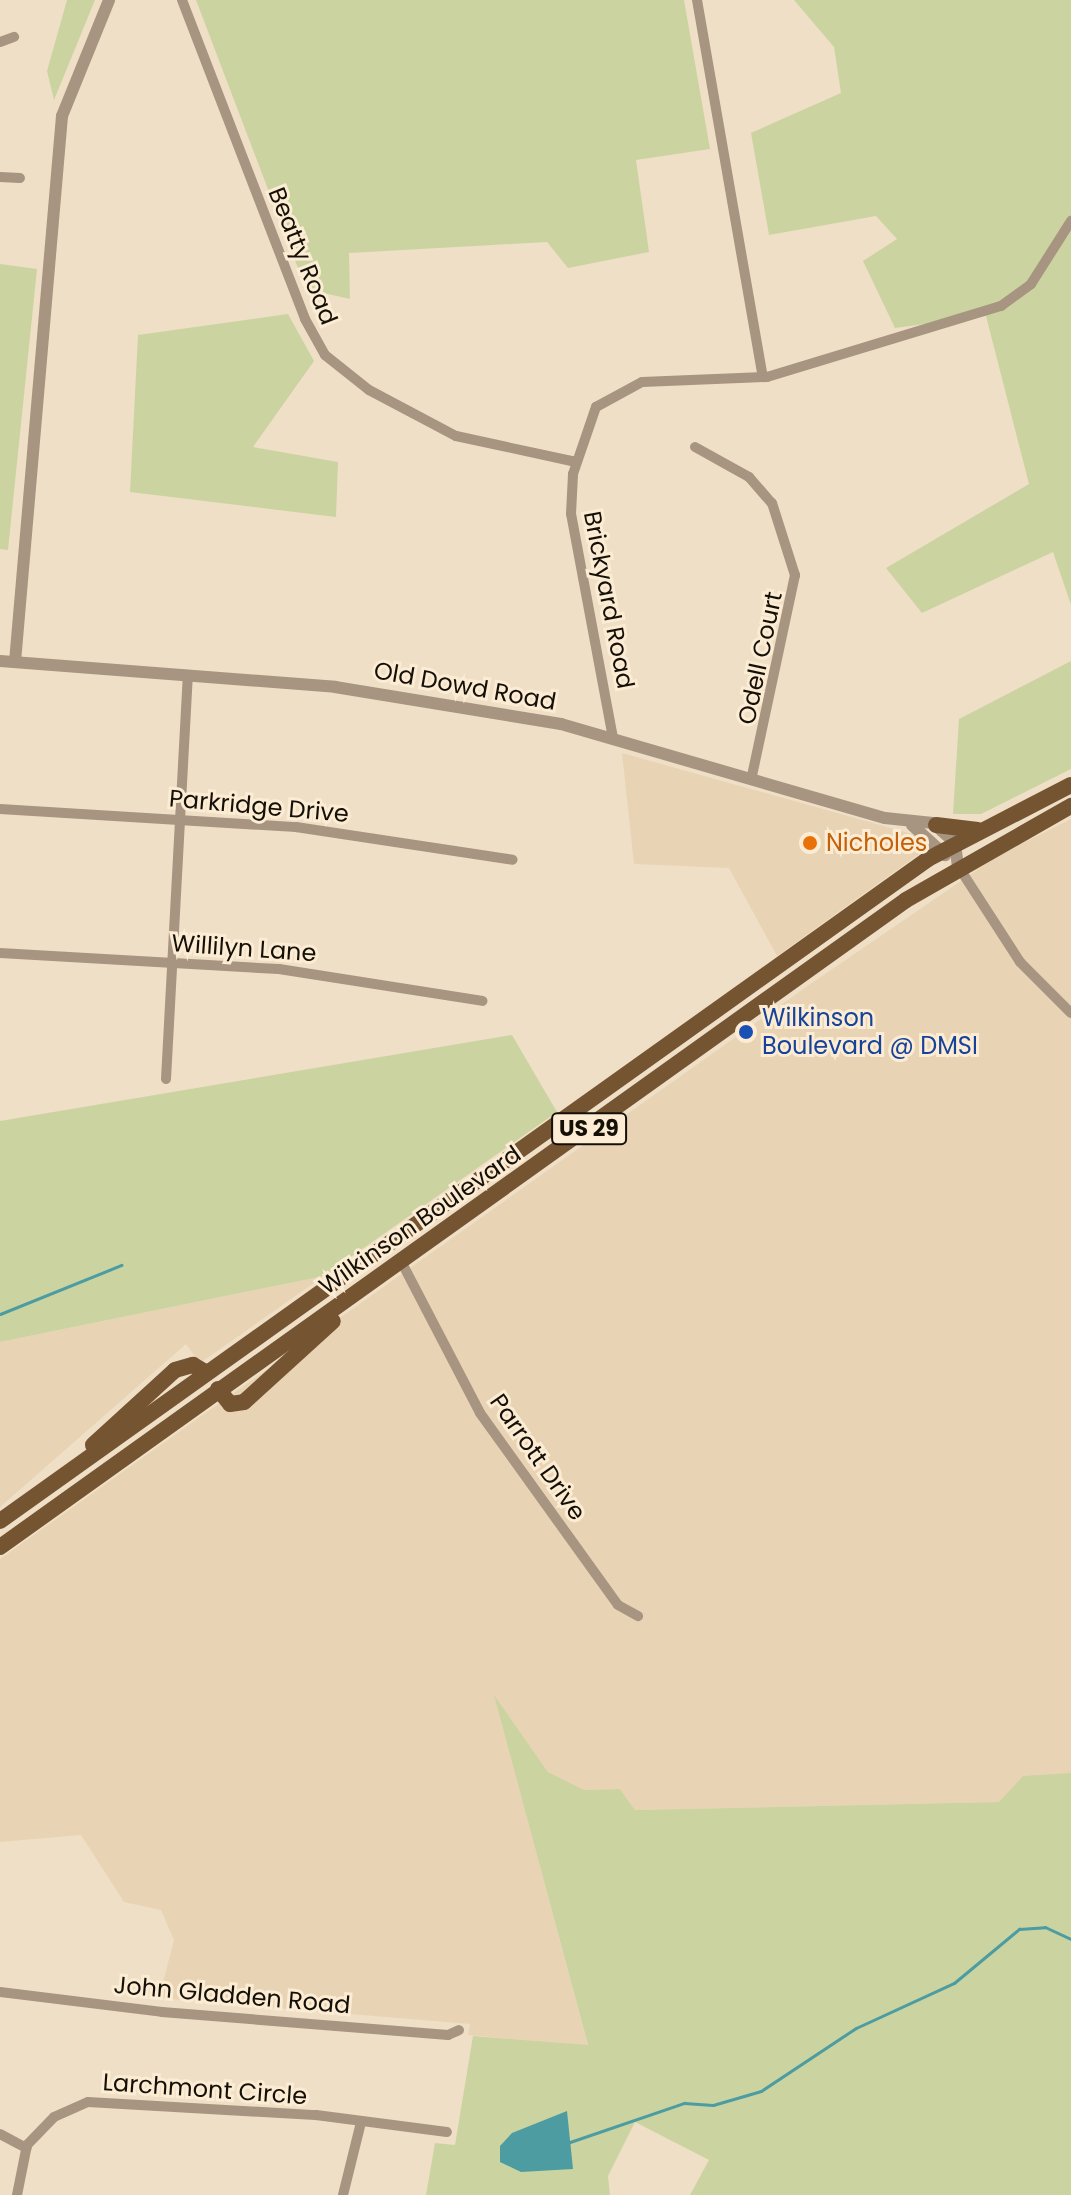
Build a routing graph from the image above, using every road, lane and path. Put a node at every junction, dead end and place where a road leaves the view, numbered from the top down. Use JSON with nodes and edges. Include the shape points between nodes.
{"nodes":[{"id":1,"x":109,"y":0,"type":"edge"},
{"id":2,"x":182,"y":0,"type":"edge"},
{"id":3,"x":697,"y":0,"type":"edge"},
{"id":4,"x":14,"y":37,"type":"dead end"},
{"id":5,"x":0,"y":42,"type":"edge"},
{"id":6,"x":0,"y":177,"type":"edge"},
{"id":7,"x":20,"y":178,"type":"dead end"},
{"id":8,"x":1071,"y":221,"type":"edge"},
{"id":9,"x":762,"y":374,"type":"junction"},
{"id":10,"x":695,"y":447,"type":"dead end"},
{"id":11,"x":576,"y":462,"type":"junction"},
{"id":12,"x":0,"y":661,"type":"edge"},
{"id":13,"x":15,"y":662,"type":"junction"},
{"id":14,"x":188,"y":676,"type":"junction"},
{"id":15,"x":613,"y":738,"type":"junction"},
{"id":16,"x":752,"y":776,"type":"junction"},
{"id":17,"x":1071,"y":785,"type":"edge"},
{"id":18,"x":1071,"y":806,"type":"edge"},
{"id":19,"x":0,"y":809,"type":"edge"},
{"id":20,"x":180,"y":817,"type":"junction"},
{"id":21,"x":909,"y":824,"type":"junction"},
{"id":22,"x":936,"y":825,"type":"junction"},
{"id":23,"x":978,"y":830,"type":"junction"},
{"id":24,"x":948,"y":847,"type":"junction"},
{"id":25,"x":513,"y":860,"type":"dead end"},
{"id":26,"x":958,"y":866,"type":"junction"},
{"id":27,"x":0,"y":953,"type":"edge"},
{"id":28,"x":172,"y":962,"type":"junction"},
{"id":29,"x":483,"y":1001,"type":"dead end"},
{"id":30,"x":1071,"y":1013,"type":"edge"},
{"id":31,"x":166,"y":1079,"type":"dead end"},
{"id":32,"x":402,"y":1263,"type":"junction"},
{"id":33,"x":386,"y":1275,"type":"junction"},
{"id":34,"x":207,"y":1373,"type":"junction"},
{"id":35,"x":218,"y":1389,"type":"junction"},
{"id":36,"x":0,"y":1521,"type":"edge"},
{"id":37,"x":0,"y":1547,"type":"edge"},
{"id":38,"x":638,"y":1616,"type":"dead end"},
{"id":39,"x":0,"y":1992,"type":"edge"},
{"id":40,"x":459,"y":2030,"type":"dead end"},
{"id":41,"x":361,"y":2122,"type":"junction"},
{"id":42,"x":447,"y":2132,"type":"dead end"},
{"id":43,"x":0,"y":2134,"type":"edge"},
{"id":44,"x":26,"y":2148,"type":"junction"},
{"id":45,"x":17,"y":2195,"type":"edge"},
{"id":46,"x":343,"y":2195,"type":"edge"}],
"edges":[{"from":1,"to":13,"type":"street","via":[[62,116]]},
{"from":2,"to":11,"type":"street","name":"Beatty Road","via":[[305,319],[325,355],[369,390],[456,436]]},
{"from":3,"to":9,"type":"street","via":[[739,209]]},
{"from":4,"to":5,"type":"street"},
{"from":6,"to":7,"type":"street"},
{"from":8,"to":9,"type":"street","name":"Brickyard Road","via":[[1031,284],[1001,306],[877,347]]},
{"from":9,"to":11,"type":"street","name":"Brickyard Road","via":[[625,387],[596,407]]},
{"from":10,"to":16,"type":"street","name":"Odell Court","via":[[749,477],[772,503],[795,575]]},
{"from":11,"to":15,"type":"street","name":"Brickyard Road","via":[[572,530]]},
{"from":12,"to":13,"type":"street","name":"Old Dowd Road"},
{"from":13,"to":14,"type":"street","name":"Old Dowd Road"},
{"from":14,"to":15,"type":"street","name":"Old Dowd Road","via":[[424,699]]},
{"from":14,"to":20,"type":"street"},
{"from":15,"to":16,"type":"street","name":"Old Dowd Road"},
{"from":16,"to":21,"type":"street","name":"Old Dowd Road"},
{"from":17,"to":23,"type":"main road","name":"Wilkinson Boulevard","number":"US 29"},
{"from":18,"to":26,"type":"main road","name":"Wilkinson Boulevard","number":"US 29"},
{"from":19,"to":20,"type":"street","name":"Parkridge Drive"},
{"from":20,"to":25,"type":"street","name":"Parkridge Drive"},
{"from":20,"to":28,"type":"street"},
{"from":21,"to":22,"type":"street","name":"Old Dowd Road"},
{"from":21,"to":24,"type":"street","name":"Old Dowd Road"},
{"from":22,"to":23,"type":"main road"},
{"from":22,"to":24,"type":"street"},
{"from":23,"to":24,"type":"main road","name":"Wilkinson Boulevard","number":"US 29"},
{"from":24,"to":26,"type":"street"},
{"from":24,"to":34,"type":"main road","name":"Wilkinson Boulevard","number":"US 29"},
{"from":26,"to":30,"type":"street","via":[[1020,962]]},
{"from":26,"to":32,"type":"main road","name":"Wilkinson Boulevard","number":"US 29"},
{"from":27,"to":28,"type":"street","name":"Willilyn Lane"},
{"from":28,"to":29,"type":"street","name":"Willilyn Lane","via":[[324,974]]},
{"from":28,"to":31,"type":"street"},
{"from":32,"to":33,"type":"main road","name":"Wilkinson Boulevard","number":"US 29"},
{"from":32,"to":38,"type":"street","name":"Parrott Drive","via":[[480,1413],[618,1605]]},
{"from":33,"to":35,"type":"main road","name":"Wilkinson Boulevard","number":"US 29"},
{"from":33,"to":35,"type":"main road","via":[[244,1402],[230,1404]]},
{"from":34,"to":35,"type":"street"},
{"from":34,"to":36,"type":"main road","via":[[193,1365],[175,1370],[39,1493]]},
{"from":35,"to":37,"type":"main road","name":"Wilkinson Boulevard","number":"US 29"},
{"from":39,"to":40,"type":"street","name":"John Gladden Road","via":[[162,2012],[448,2035]]},
{"from":41,"to":42,"type":"street","name":"Larchmont Circle"},
{"from":41,"to":44,"type":"street","name":"Larchmont Circle","via":[[100,2101],[54,2117]]},
{"from":41,"to":46,"type":"street"},
{"from":43,"to":44,"type":"street"},
{"from":44,"to":45,"type":"street"}]}
